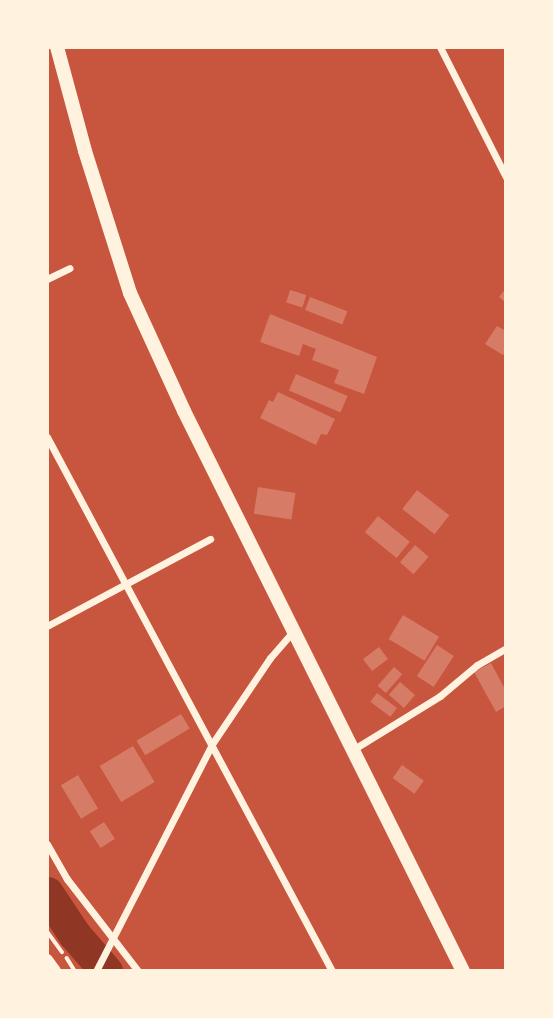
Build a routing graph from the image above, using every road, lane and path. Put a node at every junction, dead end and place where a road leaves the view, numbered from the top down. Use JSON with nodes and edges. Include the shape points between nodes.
{"nodes":[{"id":1,"x":57,"y":47,"type":"edge"},
{"id":2,"x":440,"y":47,"type":"edge"},
{"id":3,"x":506,"y":177,"type":"edge"},
{"id":4,"x":70,"y":268,"type":"dead end"},
{"id":5,"x":47,"y":279,"type":"edge"},
{"id":6,"x":47,"y":438,"type":"edge"},
{"id":7,"x":211,"y":539,"type":"dead end"},
{"id":8,"x":127,"y":585,"type":"junction"},
{"id":9,"x":47,"y":626,"type":"edge"},
{"id":10,"x":295,"y":629,"type":"junction"},
{"id":11,"x":506,"y":648,"type":"edge"},
{"id":12,"x":212,"y":744,"type":"junction"},
{"id":13,"x":354,"y":749,"type":"junction"},
{"id":14,"x":47,"y":844,"type":"edge"},
{"id":15,"x":113,"y":938,"type":"junction"},
{"id":16,"x":47,"y":960,"type":"edge"},
{"id":17,"x":55,"y":971,"type":"edge"},
{"id":18,"x":96,"y":971,"type":"edge"},
{"id":19,"x":138,"y":971,"type":"edge"},
{"id":20,"x":332,"y":971,"type":"edge"},
{"id":21,"x":464,"y":971,"type":"edge"}],
"edges":[{"from":1,"to":10,"type":"main road","via":[[130,293],[184,411]]},
{"from":2,"to":3,"type":"street"},
{"from":4,"to":5,"type":"street"},
{"from":6,"to":8,"type":"street"},
{"from":7,"to":8,"type":"street"},
{"from":8,"to":9,"type":"street"},
{"from":8,"to":12,"type":"street"},
{"from":10,"to":12,"type":"street"},
{"from":10,"to":13,"type":"main road"},
{"from":11,"to":13,"type":"street"},
{"from":12,"to":15,"type":"street"},
{"from":12,"to":20,"type":"street"},
{"from":13,"to":21,"type":"main road"},
{"from":14,"to":15,"type":"street","via":[[67,879]]},
{"from":15,"to":18,"type":"street"},
{"from":15,"to":19,"type":"street"},
{"from":16,"to":17,"type":"street"}]}
